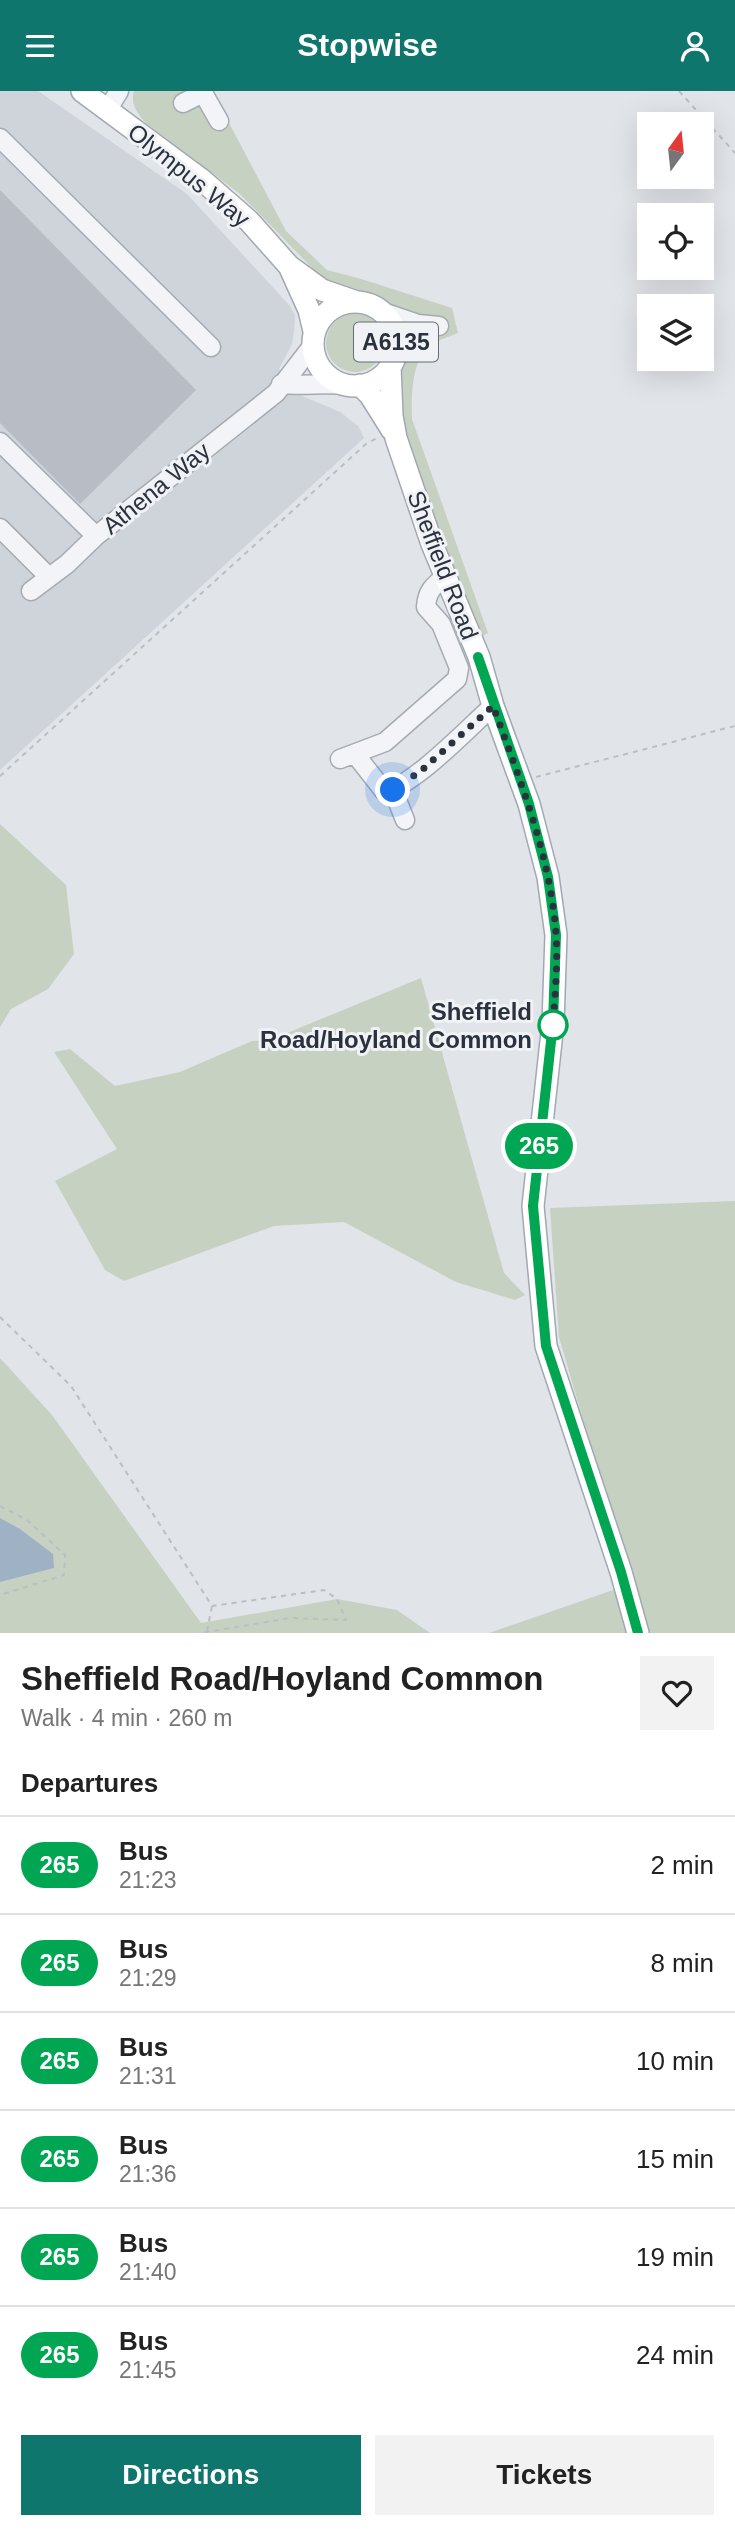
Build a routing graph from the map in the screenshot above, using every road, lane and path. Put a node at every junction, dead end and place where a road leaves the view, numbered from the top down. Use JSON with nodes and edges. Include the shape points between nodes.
{"nodes":[{"id":1,"x":82,"y":91,"type":"edge"},
{"id":2,"x":679,"y":91,"type":"edge"},
{"id":3,"x":203,"y":92,"type":"edge"},
{"id":4,"x":113,"y":100,"type":"edge"},
{"id":5,"x":183,"y":103,"type":"dead end"},
{"id":6,"x":220,"y":112,"type":"dead end"},
{"id":7,"x":0,"y":138,"type":"edge"},
{"id":8,"x":735,"y":153,"type":"edge"},
{"id":9,"x":289,"y":266,"type":"junction"},
{"id":10,"x":357,"y":302,"type":"junction"},
{"id":11,"x":383,"y":312,"type":"junction"},
{"id":12,"x":314,"y":338,"type":"junction"},
{"id":13,"x":211,"y":347,"type":"dead end"},
{"id":14,"x":393,"y":360,"type":"junction"},
{"id":15,"x":281,"y":384,"type":"junction"},
{"id":16,"x":353,"y":385,"type":"junction"},
{"id":17,"x":394,"y":434,"type":"junction"},
{"id":18,"x":0,"y":442,"type":"edge"},
{"id":19,"x":0,"y":528,"type":"edge"},
{"id":20,"x":96,"y":536,"type":"junction"},
{"id":21,"x":446,"y":576,"type":"junction"},
{"id":22,"x":49,"y":577,"type":"junction"},
{"id":23,"x":31,"y":591,"type":"dead end"},
{"id":24,"x":493,"y":706,"type":"junction"},
{"id":25,"x":735,"y":726,"type":"edge"},
{"id":26,"x":0,"y":776,"type":"edge"},
{"id":27,"x":520,"y":781,"type":"junction"},
{"id":28,"x":393,"y":790,"type":"junction"},
{"id":29,"x":405,"y":820,"type":"dead end"},
{"id":30,"x":0,"y":1317,"type":"edge"},
{"id":31,"x":0,"y":1506,"type":"edge"},
{"id":32,"x":0,"y":1595,"type":"edge"},
{"id":33,"x":212,"y":1607,"type":"junction"},
{"id":34,"x":207,"y":1632,"type":"edge"},
{"id":35,"x":201,"y":1633,"type":"edge"},
{"id":36,"x":638,"y":1633,"type":"edge"}],
"edges":[{"from":1,"to":4,"type":"main road","name":"Olympus Way","number":"A6135"},
{"from":2,"to":8,"type":"path"},
{"from":3,"to":5,"type":"street"},
{"from":3,"to":6,"type":"street"},
{"from":4,"to":9,"type":"main road","name":"Olympus Way","number":"A6135","via":[[249,221]]},
{"from":7,"to":13,"type":"street"},
{"from":9,"to":10,"type":"main road","name":"Olympus Way","number":"A6135","via":[[322,290]]},
{"from":9,"to":12,"type":"main road","name":"Olympus Way","number":"A6135","via":[[304,298]]},
{"from":10,"to":11,"type":"main road","name":"Olympus Way","number":"A6135"},
{"from":10,"to":12,"type":"main road","number":"A6135","via":[[331,309],[321,319]]},
{"from":11,"to":14,"type":"main road","number":"A6135","via":[[395,332]]},
{"from":11,"to":14,"type":"street","via":[[435,326],[412,338]]},
{"from":12,"to":15,"type":"street","name":"Athena Way"},
{"from":12,"to":16,"type":"main road","name":"Olympus Way","number":"A6135","via":[[315,359],[322,370],[333,380]]},
{"from":14,"to":16,"type":"main road","number":"A6135","via":[[373,381]]},
{"from":14,"to":17,"type":"main road","name":"Sheffield Road","number":"A6135"},
{"from":15,"to":16,"type":"street"},
{"from":15,"to":20,"type":"street","name":"Athena Way","via":[[276,393]]},
{"from":16,"to":17,"type":"main road","name":"Sheffield Road","number":"A6135","via":[[376,404]]},
{"from":17,"to":21,"type":"main road","name":"Sheffield Road","number":"A6135"},
{"from":17,"to":26,"type":"path","via":[[366,444]]},
{"from":18,"to":20,"type":"street"},
{"from":19,"to":22,"type":"street"},
{"from":20,"to":22,"type":"street","name":"Athena Way"},
{"from":21,"to":24,"type":"main road","name":"Sheffield Road","number":"A6135"},
{"from":21,"to":28,"type":"street","via":[[428,593],[426,607],[441,624],[459,668],[457,679],[385,742],[348,757],[384,791]]},
{"from":22,"to":23,"type":"street","name":"Athena Way"},
{"from":24,"to":27,"type":"main road","name":"Sheffield Road","number":"A6135"},
{"from":24,"to":28,"type":"street"},
{"from":25,"to":27,"type":"path"},
{"from":27,"to":36,"type":"main road","name":"Sheffield Road","number":"A6135","via":[[548,877],[556,935],[553,1023],[533,1206],[546,1346]]},
{"from":28,"to":29,"type":"street"},
{"from":30,"to":33,"type":"path","via":[[71,1386]]},
{"from":31,"to":32,"type":"path","via":[[27,1520],[65,1555],[64,1575]]},
{"from":33,"to":34,"type":"path"},
{"from":33,"to":34,"type":"path","via":[[324,1590],[337,1598],[345,1620],[290,1618]]},
{"from":34,"to":35,"type":"path"}]}
